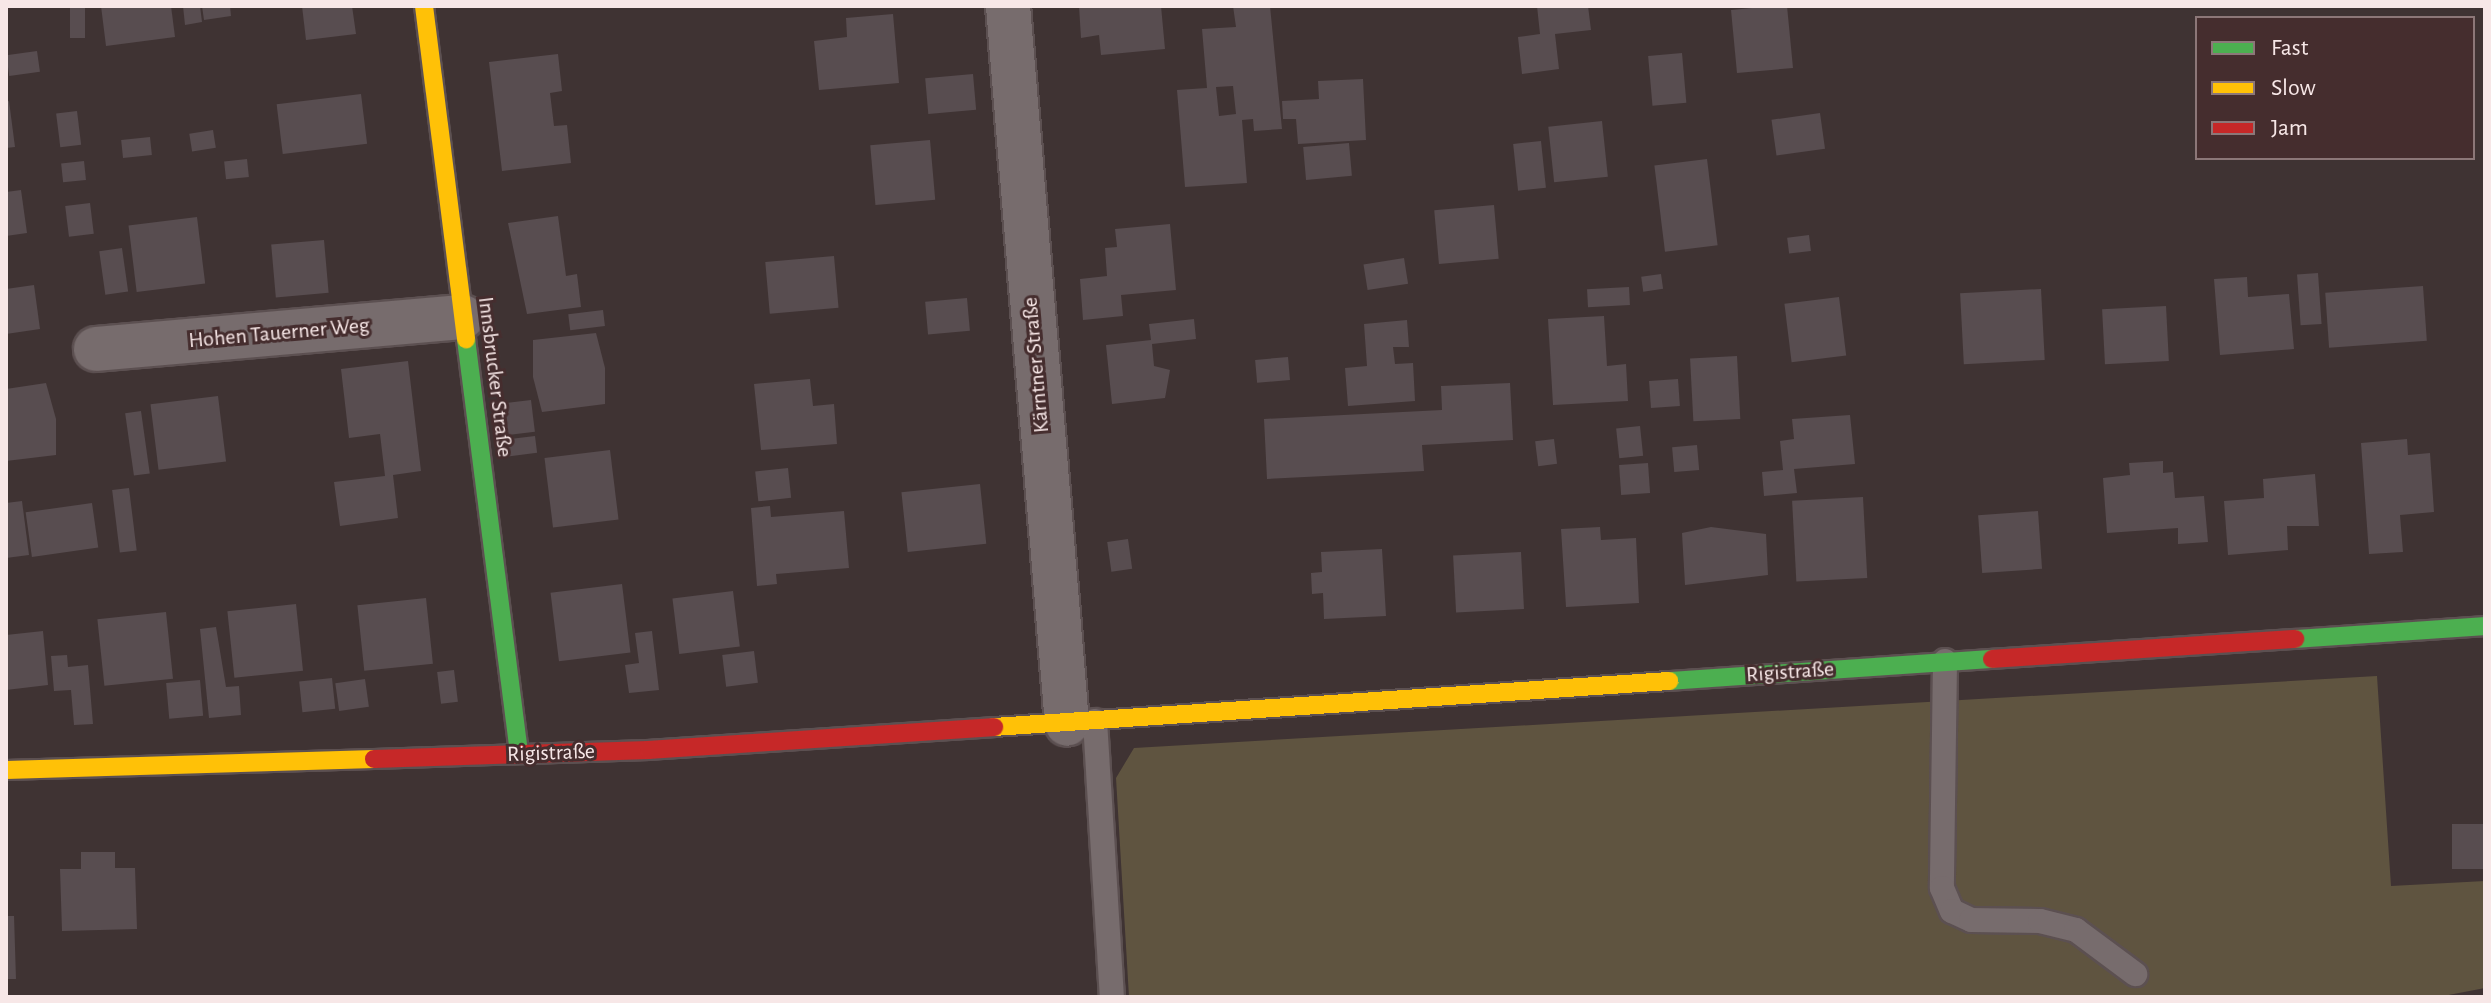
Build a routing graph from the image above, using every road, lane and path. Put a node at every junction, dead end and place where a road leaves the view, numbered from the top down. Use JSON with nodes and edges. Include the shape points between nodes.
{"nodes":[{"id":1,"x":424,"y":6,"type":"edge"},
{"id":2,"x":1008,"y":6,"type":"edge"},
{"id":3,"x":463,"y":317,"type":"junction"},
{"id":4,"x":96,"y":349,"type":"dead end"},
{"id":5,"x":2485,"y":626,"type":"edge"},
{"id":6,"x":1945,"y":661,"type":"junction"},
{"id":7,"x":1081,"y":722,"type":"junction"},
{"id":8,"x":519,"y":754,"type":"junction"},
{"id":9,"x":6,"y":770,"type":"edge"},
{"id":10,"x":2135,"y":974,"type":"dead end"},
{"id":11,"x":1112,"y":997,"type":"edge"}],
"edges":[{"from":1,"to":3,"type":"street","name":"Innsbrucker Straße"},
{"from":2,"to":7,"type":"street","name":"Kärntner Straße"},
{"from":3,"to":4,"type":"street","name":"Hohen Tauerner Weg"},
{"from":3,"to":8,"type":"street","name":"Innsbrucker Straße"},
{"from":5,"to":6,"type":"street","name":"Rigistraße"},
{"from":6,"to":7,"type":"street","name":"Rigistraße"},
{"from":6,"to":10,"type":"lane","via":[[1942,888],[1952,911],[1971,920],[2040,921],[2076,930]]},
{"from":7,"to":8,"type":"street","name":"Rigistraße"},
{"from":7,"to":11,"type":"lane"},
{"from":8,"to":9,"type":"street","name":"Rigistraße"}]}
